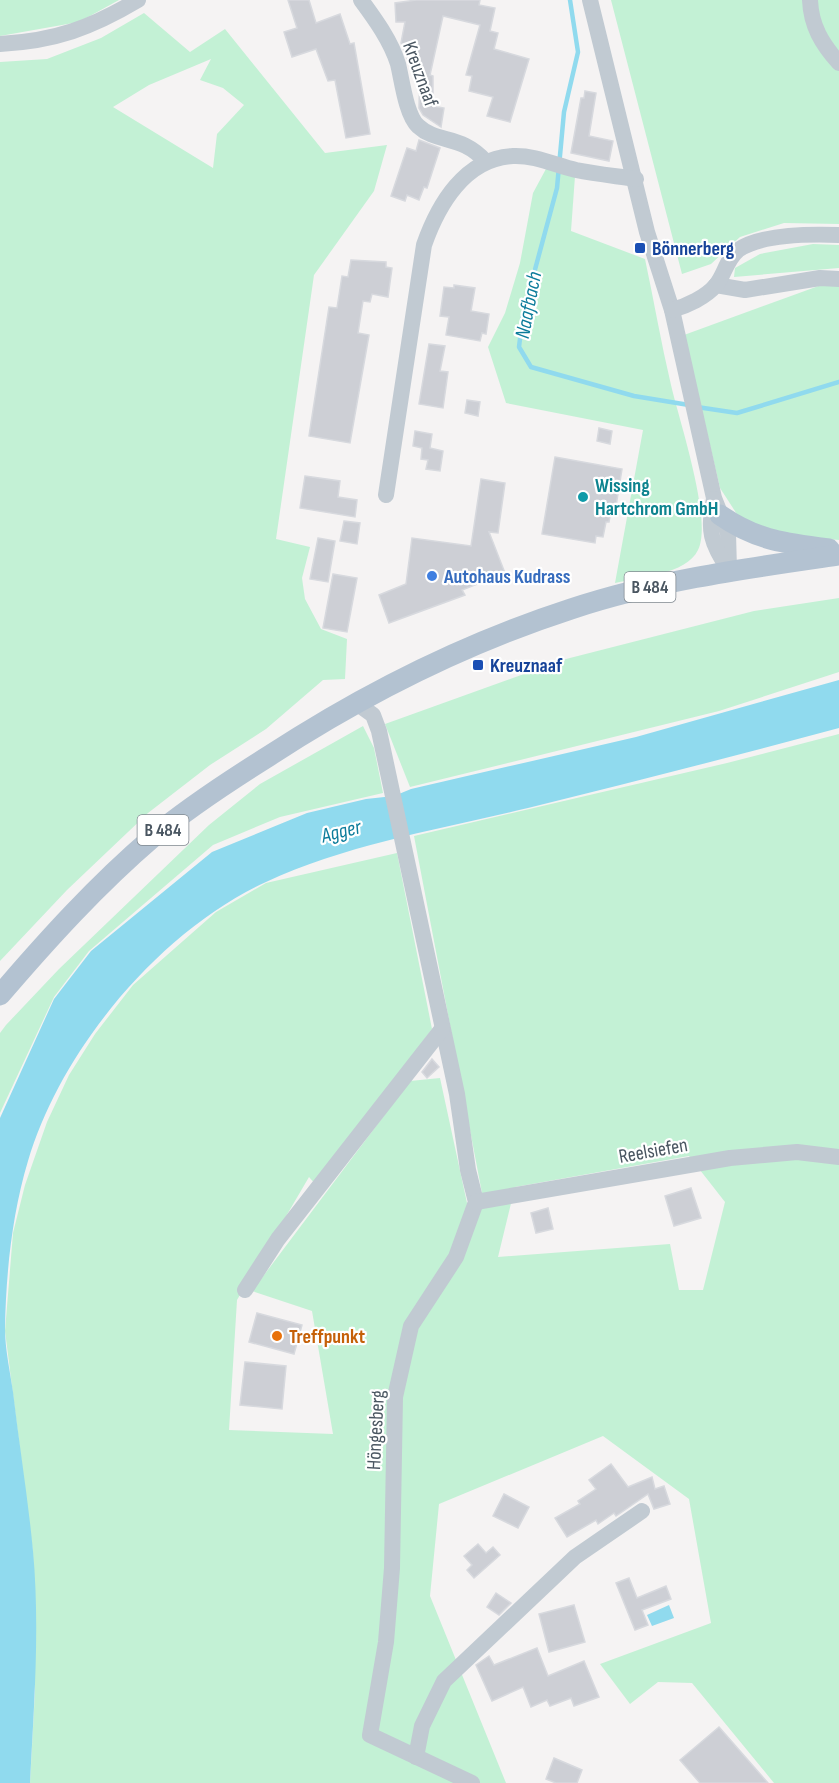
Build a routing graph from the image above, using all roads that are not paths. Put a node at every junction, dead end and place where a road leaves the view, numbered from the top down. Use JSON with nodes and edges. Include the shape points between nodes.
{"nodes":[{"id":1,"x":138,"y":0,"type":"edge"},
{"id":2,"x":361,"y":0,"type":"edge"},
{"id":3,"x":590,"y":0,"type":"edge"},
{"id":4,"x":810,"y":0,"type":"edge"},
{"id":5,"x":0,"y":44,"type":"edge"},
{"id":6,"x":839,"y":63,"type":"edge"},
{"id":7,"x":486,"y":162,"type":"junction"},
{"id":8,"x":636,"y":179,"type":"junction"},
{"id":9,"x":839,"y":235,"type":"edge"},
{"id":10,"x":839,"y":279,"type":"edge"},
{"id":11,"x":716,"y":285,"type":"junction"},
{"id":12,"x":672,"y":310,"type":"junction"},
{"id":13,"x":415,"y":313,"type":"junction"},
{"id":14,"x":400,"y":331,"type":"dead end"},
{"id":15,"x":386,"y":495,"type":"dead end"},
{"id":16,"x":717,"y":506,"type":"junction"},
{"id":17,"x":839,"y":550,"type":"edge"},
{"id":18,"x":839,"y":555,"type":"edge"},
{"id":19,"x":729,"y":570,"type":"junction"},
{"id":20,"x":355,"y":702,"type":"junction"},
{"id":21,"x":0,"y":995,"type":"edge"},
{"id":22,"x":442,"y":1029,"type":"junction"},
{"id":23,"x":839,"y":1157,"type":"edge"},
{"id":24,"x":476,"y":1202,"type":"junction"},
{"id":25,"x":245,"y":1290,"type":"dead end"},
{"id":26,"x":642,"y":1511,"type":"dead end"},
{"id":27,"x":416,"y":1757,"type":"junction"},
{"id":28,"x":472,"y":1783,"type":"edge"}],
"edges":[{"from":1,"to":5,"type":"street","via":[[66,34],[38,42]]},
{"from":2,"to":7,"type":"street","name":"Kreuznaaf","via":[[397,63],[417,125],[475,149]]},
{"from":3,"to":8,"type":"street"},
{"from":4,"to":6,"type":"street","via":[[810,13],[819,37]]},
{"from":7,"to":8,"type":"street","via":[[513,156]]},
{"from":7,"to":13,"type":"street","via":[[467,176],[436,211],[424,245]]},
{"from":8,"to":12,"type":"street","via":[[647,232]]},
{"from":9,"to":11,"type":"street","via":[[766,240],[739,249]]},
{"from":10,"to":11,"type":"street","via":[[820,278],[745,290]]},
{"from":11,"to":12,"type":"street","via":[[686,306]]},
{"from":12,"to":16,"type":"street"},
{"from":13,"to":14,"type":"street"},
{"from":13,"to":15,"type":"street"},
{"from":16,"to":17,"type":"main road","via":[[748,533],[783,543]]},
{"from":16,"to":19,"type":"street","via":[[728,533]]},
{"from":18,"to":19,"type":"main road","number":"B 484"},
{"from":19,"to":20,"type":"main road","number":"B 484","via":[[573,608],[472,645]]},
{"from":20,"to":21,"type":"main road","number":"B 484","via":[[218,788],[154,837],[92,894]]},
{"from":20,"to":22,"type":"street","via":[[373,714],[382,746]]},
{"from":22,"to":24,"type":"street"},
{"from":22,"to":25,"type":"street","via":[[278,1239]]},
{"from":23,"to":24,"type":"street","name":"Reelsiefen","via":[[797,1152],[730,1158]]},
{"from":24,"to":27,"type":"street","name":"Höngesberg","via":[[456,1257],[411,1326],[395,1397],[391,1579],[386,1642],[370,1735]]},
{"from":26,"to":27,"type":"street","via":[[575,1557],[444,1681],[422,1725]]},
{"from":27,"to":28,"type":"street","name":"Höngesberg"}]}
